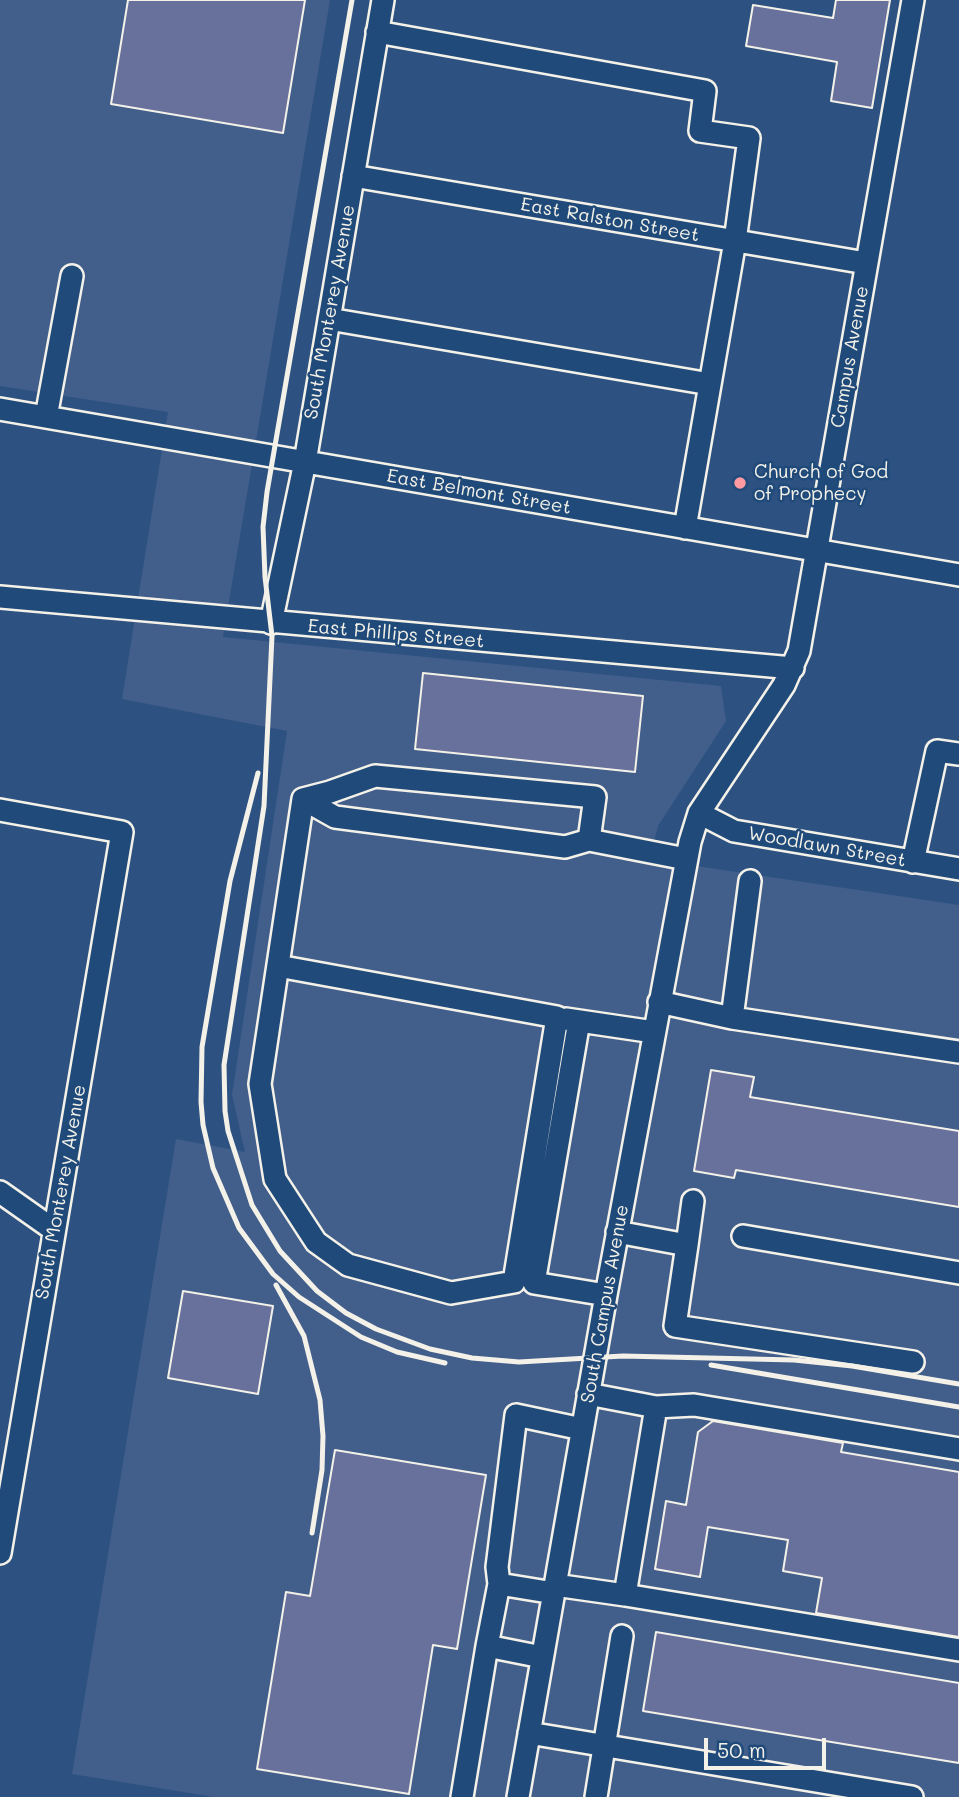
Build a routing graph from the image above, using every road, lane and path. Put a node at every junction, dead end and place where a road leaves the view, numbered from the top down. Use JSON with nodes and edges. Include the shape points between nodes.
{"nodes":[{"id":1,"x":383,"y":0,"type":"edge"},
{"id":2,"x":912,"y":0,"type":"edge"},
{"id":3,"x":377,"y":32,"type":"junction"},
{"id":4,"x":353,"y":176,"type":"junction"},
{"id":5,"x":735,"y":241,"type":"junction"},
{"id":6,"x":866,"y":264,"type":"junction"},
{"id":7,"x":72,"y":276,"type":"dead end"},
{"id":8,"x":329,"y":319,"type":"junction"},
{"id":9,"x":710,"y":384,"type":"junction"},
{"id":10,"x":0,"y":409,"type":"edge"},
{"id":11,"x":46,"y":417,"type":"junction"},
{"id":12,"x":305,"y":462,"type":"junction"},
{"id":13,"x":685,"y":528,"type":"junction"},
{"id":14,"x":817,"y":550,"type":"junction"},
{"id":15,"x":959,"y":575,"type":"edge"},
{"id":16,"x":0,"y":597,"type":"edge"},
{"id":17,"x":271,"y":623,"type":"junction"},
{"id":18,"x":793,"y":668,"type":"junction"},
{"id":19,"x":959,"y":754,"type":"edge"},
{"id":20,"x":303,"y":799,"type":"junction"},
{"id":21,"x":0,"y":810,"type":"edge"},
{"id":22,"x":699,"y":813,"type":"junction"},
{"id":23,"x":589,"y":840,"type":"junction"},
{"id":24,"x":686,"y":859,"type":"junction"},
{"id":25,"x":913,"y":862,"type":"junction"},
{"id":26,"x":959,"y":869,"type":"edge"},
{"id":27,"x":750,"y":881,"type":"dead end"},
{"id":28,"x":278,"y":966,"type":"junction"},
{"id":29,"x":659,"y":1002,"type":"junction"},
{"id":30,"x":557,"y":1017,"type":"junction"},
{"id":31,"x":732,"y":1018,"type":"junction"},
{"id":32,"x":579,"y":1021,"type":"junction"},
{"id":33,"x":654,"y":1032,"type":"junction"},
{"id":34,"x":959,"y":1052,"type":"edge"},
{"id":35,"x":0,"y":1192,"type":"edge"},
{"id":36,"x":693,"y":1201,"type":"dead end"},
{"id":37,"x":54,"y":1230,"type":"junction"},
{"id":38,"x":617,"y":1232,"type":"junction"},
{"id":39,"x":743,"y":1236,"type":"dead end"},
{"id":40,"x":687,"y":1245,"type":"junction"},
{"id":41,"x":959,"y":1273,"type":"edge"},
{"id":42,"x":524,"y":1282,"type":"junction"},
{"id":43,"x":606,"y":1295,"type":"junction"},
{"id":44,"x":913,"y":1362,"type":"dead end"},
{"id":45,"x":588,"y":1394,"type":"junction"},
{"id":46,"x":656,"y":1407,"type":"junction"},
{"id":47,"x":582,"y":1429,"type":"junction"},
{"id":48,"x":959,"y":1448,"type":"edge"},
{"id":49,"x":0,"y":1553,"type":"edge"},
{"id":50,"x":499,"y":1584,"type":"junction"},
{"id":51,"x":555,"y":1589,"type":"junction"},
{"id":52,"x":625,"y":1595,"type":"junction"},
{"id":53,"x":622,"y":1636,"type":"dead end"},
{"id":54,"x":487,"y":1646,"type":"junction"},
{"id":55,"x":959,"y":1650,"type":"edge"},
{"id":56,"x":542,"y":1657,"type":"junction"},
{"id":57,"x":529,"y":1733,"type":"junction"},
{"id":58,"x":605,"y":1745,"type":"junction"},
{"id":59,"x":462,"y":1797,"type":"edge"},
{"id":60,"x":518,"y":1797,"type":"edge"},
{"id":61,"x":596,"y":1797,"type":"edge"},
{"id":62,"x":912,"y":1797,"type":"edge"}],
"edges":[{"from":1,"to":3,"type":"street","name":"South Monterey Avenue"},
{"from":2,"to":6,"type":"street","name":"Campus Avenue"},
{"from":3,"to":4,"type":"street","name":"South Monterey Avenue"},
{"from":3,"to":5,"type":"street","via":[[705,90],[700,131],[749,138]]},
{"from":4,"to":5,"type":"street","name":"East Ralston Street"},
{"from":4,"to":8,"type":"street","name":"South Monterey Avenue"},
{"from":5,"to":6,"type":"street","name":"East Ralston Street"},
{"from":5,"to":9,"type":"street"},
{"from":6,"to":14,"type":"street","name":"Campus Avenue"},
{"from":7,"to":11,"type":"street"},
{"from":8,"to":9,"type":"street"},
{"from":8,"to":12,"type":"street","name":"South Monterey Avenue"},
{"from":9,"to":13,"type":"street"},
{"from":10,"to":11,"type":"street","name":"East Belmont Street"},
{"from":11,"to":12,"type":"street","name":"East Belmont Street"},
{"from":12,"to":13,"type":"street","name":"East Belmont Street"},
{"from":12,"to":17,"type":"street","name":"South Monterey Avenue"},
{"from":13,"to":14,"type":"street","name":"East Belmont Street"},
{"from":14,"to":15,"type":"street","name":"East Belmont Street"},
{"from":14,"to":18,"type":"street","name":"Campus Avenue"},
{"from":16,"to":17,"type":"street","name":"East Phillips Street"},
{"from":17,"to":18,"type":"street","name":"East Phillips Street"},
{"from":18,"to":22,"type":"street","name":"Campus Avenue"},
{"from":19,"to":25,"type":"street","via":[[937,751]]},
{"from":20,"to":23,"type":"street","via":[[335,817],[565,847]]},
{"from":20,"to":23,"type":"street","via":[[375,776],[595,797]]},
{"from":20,"to":28,"type":"street"},
{"from":21,"to":37,"type":"street","name":"South Monterey Avenue","via":[[122,832]]},
{"from":22,"to":24,"type":"street","name":"South Campus Avenue"},
{"from":22,"to":25,"type":"street","name":"Woodlawn Street","via":[[734,831]]},
{"from":23,"to":24,"type":"street"},
{"from":24,"to":29,"type":"street","name":"South Campus Avenue"},
{"from":25,"to":26,"type":"street","name":"Woodlawn Street"},
{"from":27,"to":31,"type":"street"},
{"from":28,"to":30,"type":"street"},
{"from":28,"to":42,"type":"street","via":[[260,1084],[275,1179],[316,1242],[348,1265],[451,1293]]},
{"from":29,"to":31,"type":"street"},
{"from":29,"to":33,"type":"street","name":"South Campus Avenue"},
{"from":30,"to":32,"type":"street"},
{"from":30,"to":42,"type":"street"},
{"from":31,"to":34,"type":"street"},
{"from":32,"to":33,"type":"street"},
{"from":32,"to":42,"type":"street"},
{"from":33,"to":38,"type":"street","name":"South Campus Avenue"},
{"from":35,"to":37,"type":"street"},
{"from":36,"to":40,"type":"street"},
{"from":37,"to":49,"type":"street","name":"South Monterey Avenue"},
{"from":38,"to":40,"type":"street"},
{"from":38,"to":43,"type":"street","name":"South Campus Avenue"},
{"from":39,"to":41,"type":"street"},
{"from":40,"to":44,"type":"street","via":[[676,1326]]},
{"from":42,"to":43,"type":"street"},
{"from":43,"to":45,"type":"street","name":"South Campus Avenue"},
{"from":45,"to":46,"type":"street"},
{"from":45,"to":47,"type":"street","name":"South Campus Avenue"},
{"from":46,"to":48,"type":"street","via":[[694,1405]]},
{"from":46,"to":52,"type":"street"},
{"from":47,"to":50,"type":"street","via":[[516,1415],[496,1567]]},
{"from":47,"to":51,"type":"street","name":"South Campus Avenue"},
{"from":50,"to":51,"type":"street"},
{"from":50,"to":54,"type":"street"},
{"from":51,"to":52,"type":"street"},
{"from":51,"to":56,"type":"street","name":"South Campus Avenue"},
{"from":52,"to":55,"type":"street"},
{"from":53,"to":58,"type":"street"},
{"from":54,"to":56,"type":"street"},
{"from":54,"to":59,"type":"street"},
{"from":56,"to":57,"type":"street","name":"South Campus Avenue"},
{"from":57,"to":58,"type":"street"},
{"from":57,"to":60,"type":"street","name":"South Campus Avenue"},
{"from":58,"to":61,"type":"street"},
{"from":58,"to":62,"type":"street"}]}
